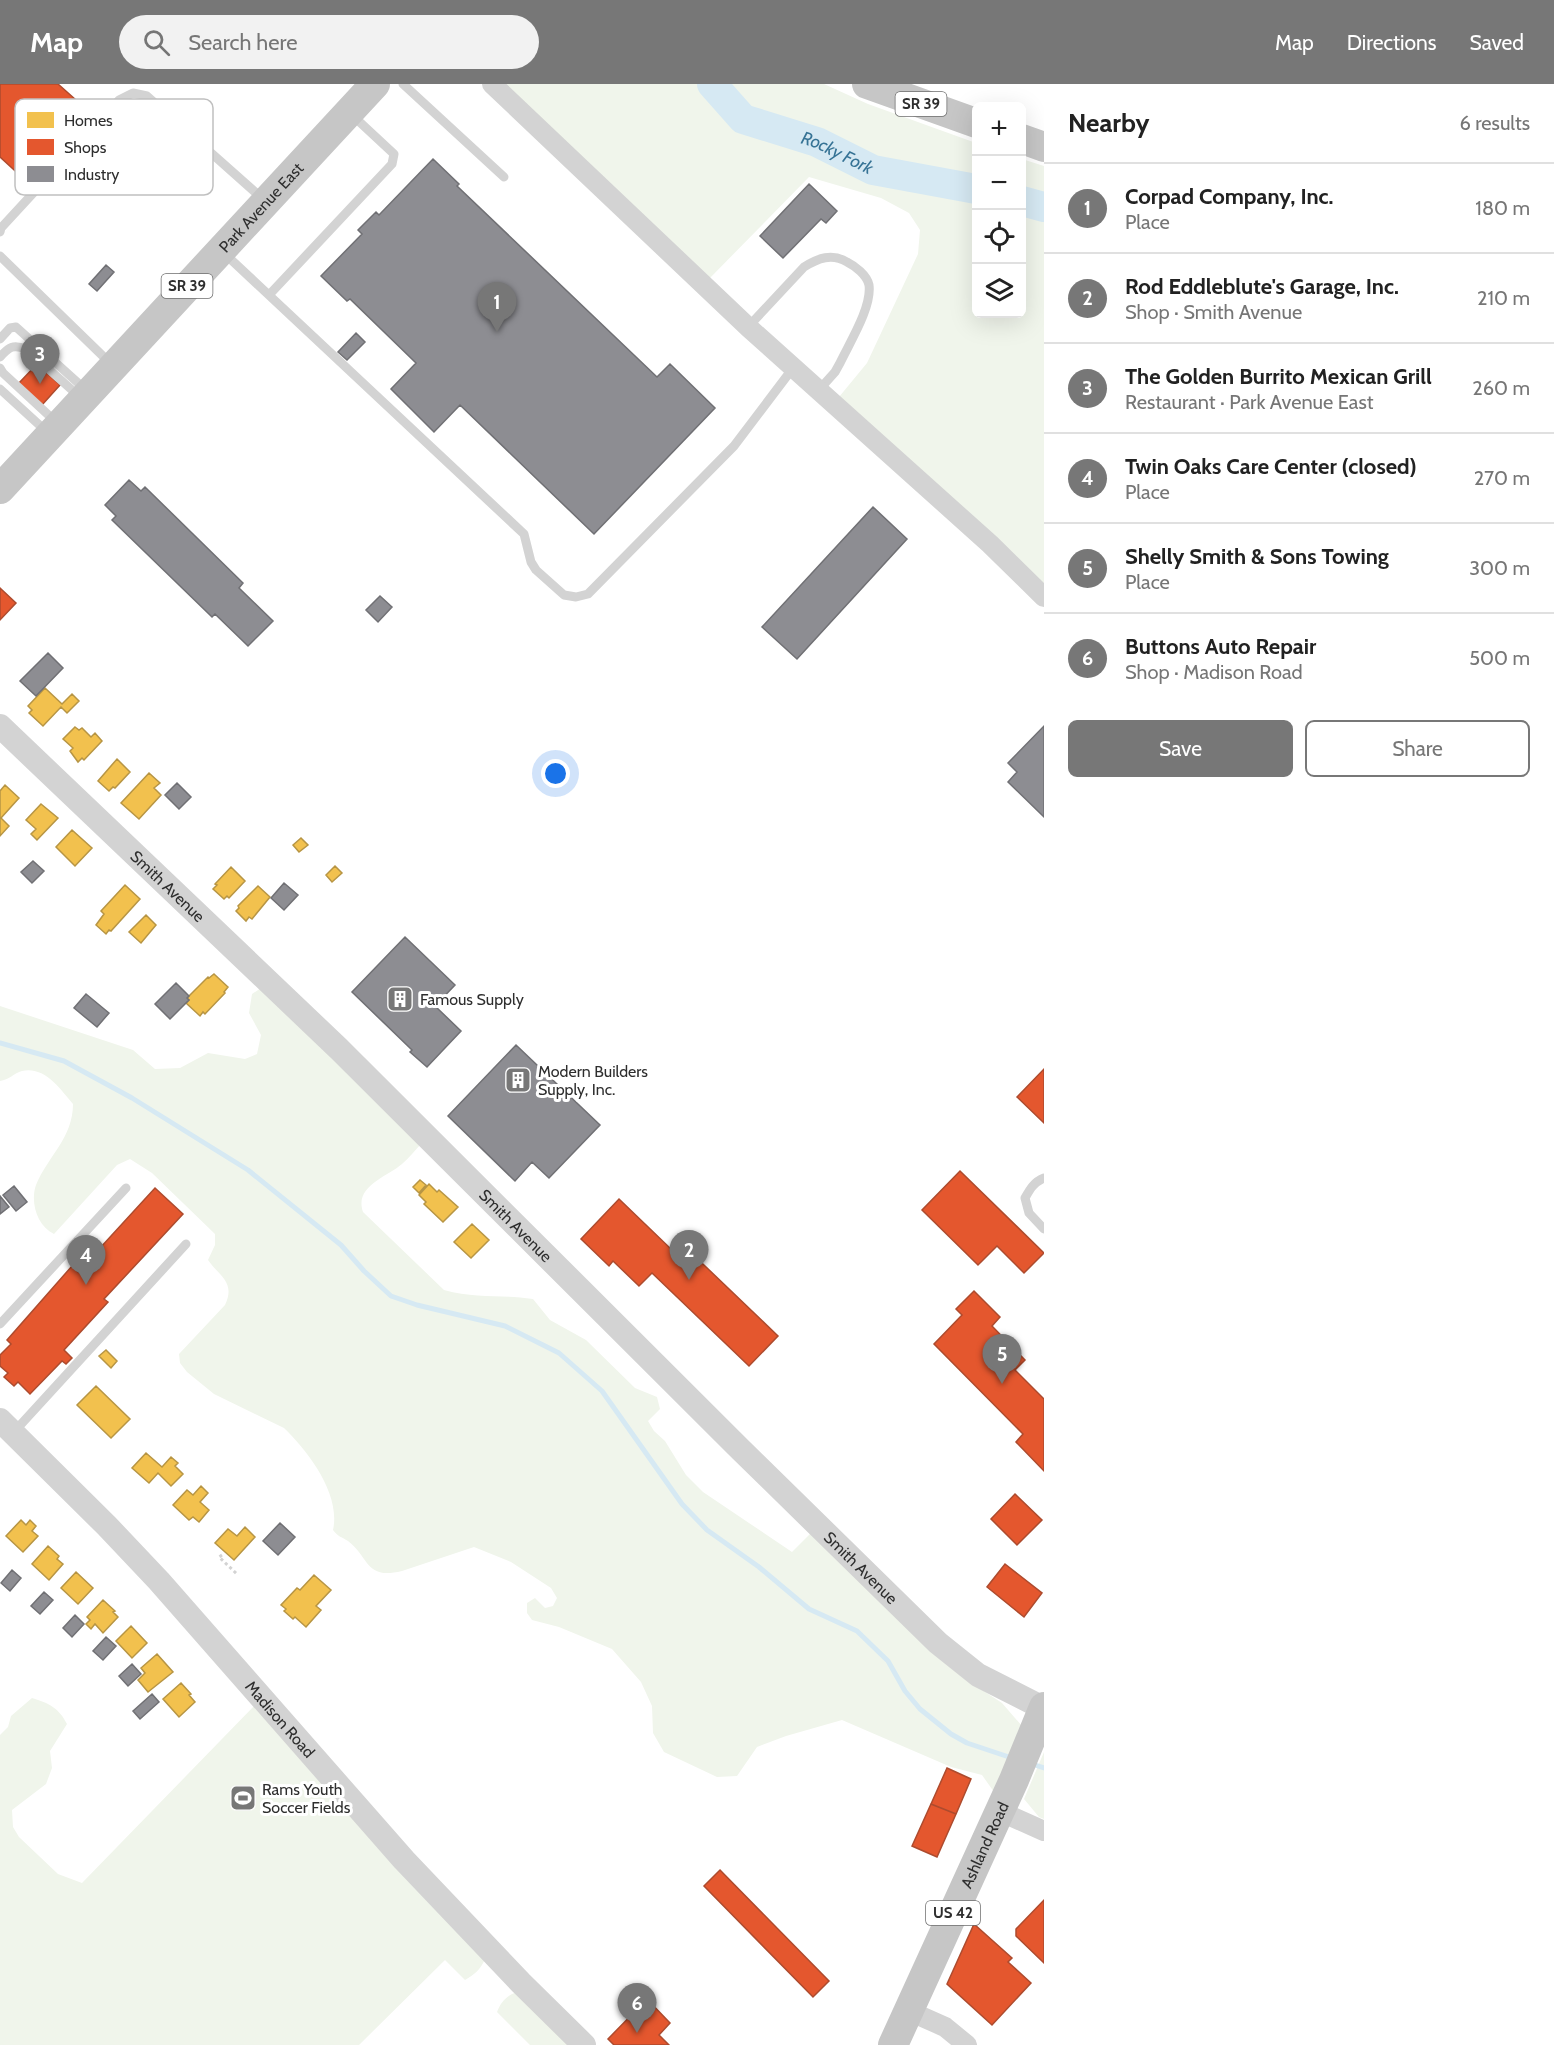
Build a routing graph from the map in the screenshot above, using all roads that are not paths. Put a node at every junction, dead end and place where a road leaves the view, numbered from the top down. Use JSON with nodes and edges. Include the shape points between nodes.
{"nodes":[{"id":1,"x":375,"y":84,"type":"edge"},
{"id":2,"x":404,"y":84,"type":"edge"},
{"id":3,"x":492,"y":84,"type":"edge"},
{"id":4,"x":867,"y":84,"type":"edge"},
{"id":5,"x":121,"y":99,"type":"edge"},
{"id":6,"x":150,"y":99,"type":"edge"},
{"id":7,"x":349,"y":112,"type":"junction"},
{"id":8,"x":972,"y":122,"type":"edge"},
{"id":9,"x":1026,"y":140,"type":"edge"},
{"id":10,"x":1044,"y":147,"type":"edge"},
{"id":11,"x":213,"y":155,"type":"edge"},
{"id":12,"x":504,"y":177,"type":"dead end"},
{"id":13,"x":31,"y":195,"type":"edge"},
{"id":14,"x":265,"y":202,"type":"junction"},
{"id":15,"x":0,"y":232,"type":"edge"},
{"id":16,"x":221,"y":250,"type":"junction"},
{"id":17,"x":0,"y":256,"type":"edge"},
{"id":18,"x":269,"y":295,"type":"junction"},
{"id":19,"x":748,"y":327,"type":"junction"},
{"id":20,"x":0,"y":339,"type":"edge"},
{"id":21,"x":0,"y":357,"type":"edge"},
{"id":22,"x":114,"y":366,"type":"junction"},
{"id":23,"x":0,"y":368,"type":"edge"},
{"id":24,"x":793,"y":368,"type":"junction"},
{"id":25,"x":0,"y":389,"type":"edge"},
{"id":26,"x":818,"y":391,"type":"junction"},
{"id":27,"x":86,"y":396,"type":"junction"},
{"id":28,"x":55,"y":430,"type":"junction"},
{"id":29,"x":0,"y":489,"type":"edge"},
{"id":30,"x":1044,"y":597,"type":"edge"},
{"id":31,"x":2,"y":734,"type":"edge"},
{"id":32,"x":1044,"y":1178,"type":"edge"},
{"id":33,"x":126,"y":1188,"type":"dead end"},
{"id":34,"x":1044,"y":1228,"type":"edge"},
{"id":35,"x":186,"y":1244,"type":"dead end"},
{"id":36,"x":0,"y":1324,"type":"edge"},
{"id":37,"x":6,"y":1426,"type":"edge"},
{"id":38,"x":1044,"y":1708,"type":"edge"},
{"id":39,"x":999,"y":1812,"type":"junction"},
{"id":40,"x":1044,"y":1831,"type":"edge"},
{"id":41,"x":909,"y":2011,"type":"junction"},
{"id":42,"x":584,"y":2045,"type":"edge"},
{"id":43,"x":893,"y":2045,"type":"edge"},
{"id":44,"x":967,"y":2045,"type":"edge"}],
"edges":[{"from":1,"to":7,"type":"main road","name":"Park Avenue East","number":"SR 39"},
{"from":2,"to":12,"type":"lane"},
{"from":3,"to":19,"type":"street"},
{"from":4,"to":8,"type":"main road","number":"SR 39"},
{"from":5,"to":6,"type":"lane","via":[[134,93]]},
{"from":7,"to":14,"type":"main road","name":"Park Avenue East","number":"SR 39"},
{"from":7,"to":18,"type":"lane","via":[[394,154],[392,164]]},
{"from":9,"to":10,"type":"main road"},
{"from":11,"to":14,"type":"lane"},
{"from":13,"to":15,"type":"lane"},
{"from":14,"to":16,"type":"main road","name":"Park Avenue East","number":"SR 39"},
{"from":16,"to":18,"type":"lane"},
{"from":16,"to":22,"type":"main road","name":"Park Avenue East","number":"SR 39"},
{"from":17,"to":22,"type":"lane"},
{"from":18,"to":24,"type":"lane","via":[[524,534],[536,570],[564,595],[576,597],[588,594],[734,446]]},
{"from":19,"to":24,"type":"street"},
{"from":19,"to":26,"type":"lane","via":[[813,261],[837,257],[864,275],[869,284],[867,304],[835,372]]},
{"from":20,"to":27,"type":"lane","via":[[16,327]]},
{"from":21,"to":27,"type":"lane","via":[[9,347],[26,349]]},
{"from":22,"to":27,"type":"main road","name":"Park Avenue East","number":"SR 39"},
{"from":23,"to":28,"type":"lane"},
{"from":24,"to":26,"type":"street"},
{"from":25,"to":28,"type":"lane"},
{"from":26,"to":30,"type":"street"},
{"from":27,"to":28,"type":"main road","name":"Park Avenue East","number":"SR 39"},
{"from":28,"to":29,"type":"main road","name":"Park Avenue East","number":"SR 39"},
{"from":31,"to":38,"type":"street","name":"Smith Avenue","via":[[339,1049],[938,1643],[978,1675]]},
{"from":32,"to":34,"type":"lane","via":[[1037,1181],[1025,1198],[1029,1213]]},
{"from":33,"to":36,"type":"lane"},
{"from":35,"to":37,"type":"lane"},
{"from":37,"to":42,"type":"street","name":"Madison Road","via":[[159,1581],[404,1860]]},
{"from":38,"to":39,"type":"main road","name":"Ashland Road","number":"US 42"},
{"from":39,"to":40,"type":"street"},
{"from":39,"to":41,"type":"main road","name":"Ashland Road","number":"US 42"},
{"from":41,"to":43,"type":"main road","name":"Ashland Road","number":"US 42"},
{"from":41,"to":44,"type":"street","via":[[945,2027]]}]}
